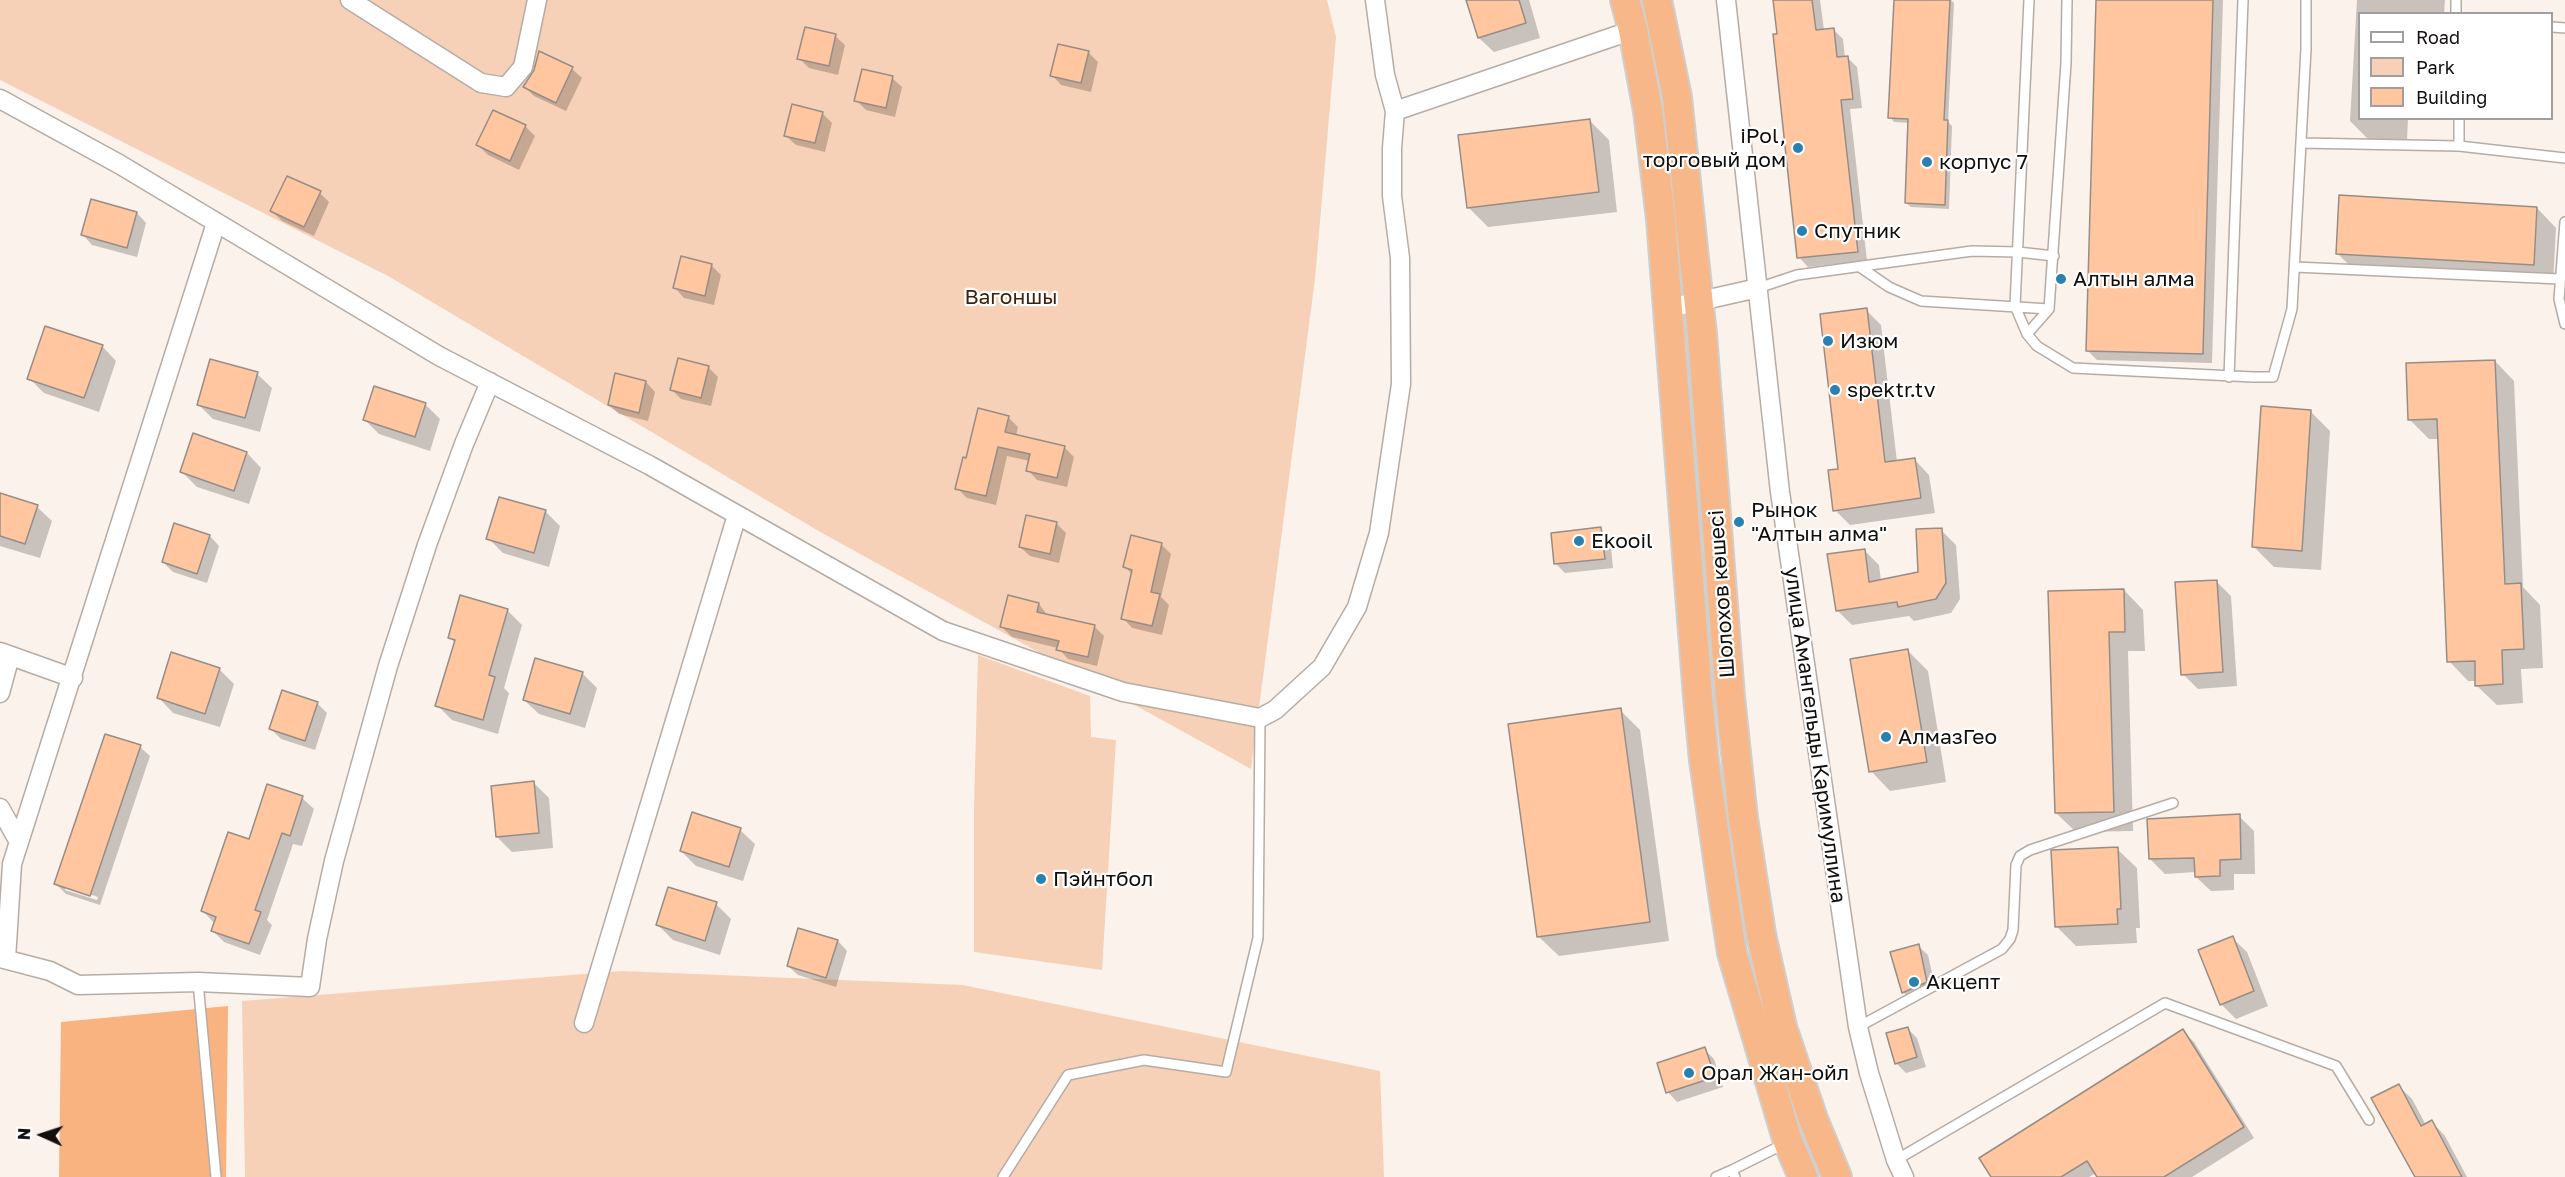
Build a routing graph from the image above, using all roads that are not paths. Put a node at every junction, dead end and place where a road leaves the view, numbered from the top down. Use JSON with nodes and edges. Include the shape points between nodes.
{"nodes":[{"id":1,"x":350,"y":0,"type":"edge"},
{"id":2,"x":537,"y":0,"type":"edge"},
{"id":3,"x":1375,"y":0,"type":"edge"},
{"id":4,"x":1625,"y":0,"type":"edge"},
{"id":5,"x":1657,"y":0,"type":"edge"},
{"id":6,"x":1726,"y":0,"type":"edge"},
{"id":7,"x":2029,"y":0,"type":"edge"},
{"id":8,"x":2067,"y":0,"type":"edge"},
{"id":9,"x":2243,"y":0,"type":"edge"},
{"id":10,"x":2306,"y":0,"type":"edge"},
{"id":11,"x":1633,"y":30,"type":"junction"},
{"id":12,"x":4,"y":108,"type":"edge"},
{"id":13,"x":1395,"y":111,"type":"junction"},
{"id":14,"x":2458,"y":120,"type":"edge"},
{"id":15,"x":2301,"y":143,"type":"junction"},
{"id":16,"x":2459,"y":146,"type":"junction"},
{"id":17,"x":2565,"y":158,"type":"edge"},
{"id":18,"x":2565,"y":222,"type":"edge"},
{"id":19,"x":216,"y":223,"type":"junction"},
{"id":20,"x":2018,"y":252,"type":"junction"},
{"id":21,"x":2054,"y":256,"type":"junction"},
{"id":22,"x":1860,"y":267,"type":"junction"},
{"id":23,"x":2295,"y":267,"type":"junction"},
{"id":24,"x":2560,"y":279,"type":"junction"},
{"id":25,"x":1758,"y":288,"type":"junction"},
{"id":26,"x":1698,"y":300,"type":"junction"},
{"id":27,"x":2015,"y":306,"type":"junction"},
{"id":28,"x":1669,"y":308,"type":"junction"},
{"id":29,"x":2049,"y":309,"type":"junction"},
{"id":30,"x":2565,"y":324,"type":"edge"},
{"id":31,"x":2027,"y":334,"type":"junction"},
{"id":32,"x":2229,"y":377,"type":"junction"},
{"id":33,"x":490,"y":382,"type":"junction"},
{"id":34,"x":737,"y":515,"type":"junction"},
{"id":35,"x":5,"y":654,"type":"edge"},
{"id":36,"x":72,"y":678,"type":"junction"},
{"id":37,"x":0,"y":693,"type":"edge"},
{"id":38,"x":1260,"y":718,"type":"junction"},
{"id":39,"x":2173,"y":803,"type":"dead end"},
{"id":40,"x":0,"y":808,"type":"edge"},
{"id":41,"x":19,"y":842,"type":"junction"},
{"id":42,"x":3,"y":958,"type":"edge"},
{"id":43,"x":198,"y":982,"type":"junction"},
{"id":44,"x":584,"y":1023,"type":"dead end"},
{"id":45,"x":1858,"y":1027,"type":"junction"},
{"id":46,"x":2369,"y":1120,"type":"dead end"},
{"id":47,"x":1788,"y":1142,"type":"junction"},
{"id":48,"x":1896,"y":1160,"type":"junction"},
{"id":49,"x":1734,"y":1174,"type":"edge"},
{"id":50,"x":216,"y":1177,"type":"edge"},
{"id":51,"x":1003,"y":1177,"type":"edge"},
{"id":52,"x":1716,"y":1177,"type":"edge"},
{"id":53,"x":1803,"y":1177,"type":"edge"},
{"id":54,"x":1838,"y":1177,"type":"edge"},
{"id":55,"x":1904,"y":1177,"type":"edge"}],
"edges":[{"from":1,"to":2,"type":"street","via":[[481,83],[506,87],[523,68]]},
{"from":3,"to":13,"type":"street","via":[[1385,75]]},
{"from":4,"to":11,"type":"highway","name":"Шолохов көшесі"},
{"from":5,"to":26,"type":"highway","name":"Шолохов көшесі","via":[[1677,97]]},
{"from":6,"to":25,"type":"street","name":"улица Амангельды Каримуллина"},
{"from":7,"to":20,"type":"lane"},
{"from":8,"to":21,"type":"lane"},
{"from":9,"to":32,"type":"lane"},
{"from":10,"to":15,"type":"lane"},
{"from":11,"to":13,"type":"street"},
{"from":11,"to":28,"type":"highway","name":"Шолохов көшесі","via":[[1648,111]]},
{"from":12,"to":19,"type":"street","via":[[119,164]]},
{"from":13,"to":38,"type":"street","via":[[1392,196],[1400,258],[1401,384],[1379,533],[1357,607],[1322,667],[1275,710]]},
{"from":14,"to":16,"type":"lane"},
{"from":15,"to":16,"type":"lane"},
{"from":15,"to":23,"type":"lane"},
{"from":16,"to":17,"type":"lane"},
{"from":18,"to":24,"type":"lane"},
{"from":19,"to":33,"type":"street","via":[[439,356]]},
{"from":19,"to":36,"type":"street"},
{"from":20,"to":21,"type":"lane"},
{"from":20,"to":22,"type":"lane","via":[[1971,251]]},
{"from":20,"to":27,"type":"lane"},
{"from":21,"to":29,"type":"lane"},
{"from":22,"to":25,"type":"lane","via":[[1797,275]]},
{"from":22,"to":27,"type":"lane","via":[[1889,287],[1921,301]]},
{"from":23,"to":24,"type":"lane"},
{"from":23,"to":32,"type":"lane","via":[[2292,309],[2272,376]]},
{"from":24,"to":30,"type":"lane","via":[[2559,299]]},
{"from":25,"to":26,"type":"street"},
{"from":25,"to":45,"type":"street","name":"улица Амангельды Каримуллина","via":[[1780,492]]},
{"from":26,"to":28,"type":"street"},
{"from":26,"to":54,"type":"highway","name":"Шолохов көшесі","via":[[1730,697],[1761,934],[1782,1027],[1813,1119]]},
{"from":27,"to":29,"type":"lane"},
{"from":27,"to":31,"type":"lane"},
{"from":28,"to":47,"type":"highway","name":"Шолохов көшесі","via":[[1704,760],[1732,953]]},
{"from":29,"to":31,"type":"lane"},
{"from":31,"to":32,"type":"lane","via":[[2037,346],[2073,368]]},
{"from":33,"to":34,"type":"street"},
{"from":33,"to":43,"type":"street","via":[[431,534],[388,666],[334,861],[310,987]]},
{"from":34,"to":38,"type":"street","via":[[943,631],[1123,692]]},
{"from":34,"to":44,"type":"street"},
{"from":35,"to":36,"type":"street"},
{"from":35,"to":37,"type":"street"},
{"from":36,"to":41,"type":"street"},
{"from":38,"to":51,"type":"lane","via":[[1258,938],[1226,1072],[1144,1060],[1068,1075]]},
{"from":39,"to":45,"type":"lane","via":[[2030,849],[2020,856],[2016,865],[2013,930],[2002,950]]},
{"from":40,"to":41,"type":"street"},
{"from":41,"to":42,"type":"street","via":[[12,864]]},
{"from":42,"to":43,"type":"street","via":[[78,985]]},
{"from":43,"to":50,"type":"lane"},
{"from":45,"to":48,"type":"street","name":"улица Амангельды Каримуллина"},
{"from":46,"to":48,"type":"lane","via":[[2336,1066],[2165,1003]]},
{"from":47,"to":49,"type":"lane"},
{"from":47,"to":53,"type":"highway","name":"Шолохов көшесі"},
{"from":48,"to":55,"type":"street","name":"улица Амангельды Каримуллина"},
{"from":49,"to":52,"type":"lane"}]}
